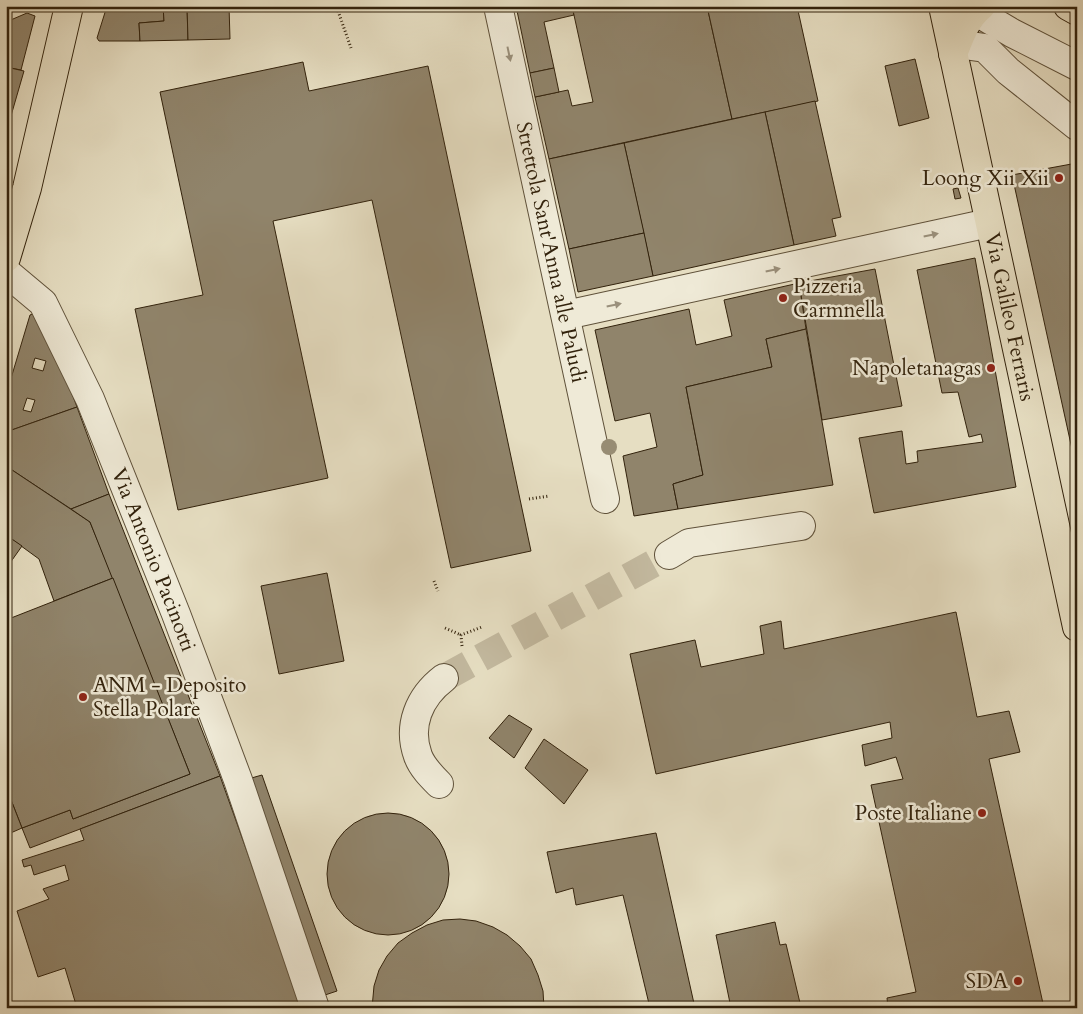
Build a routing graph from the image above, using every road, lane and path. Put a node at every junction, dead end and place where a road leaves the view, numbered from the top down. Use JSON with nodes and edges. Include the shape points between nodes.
{"nodes":[{"id":1,"x":70,"y":6,"type":"edge"},
{"id":2,"x":498,"y":6,"type":"edge"},
{"id":3,"x":943,"y":6,"type":"edge"},
{"id":4,"x":1068,"y":6,"type":"edge"},
{"id":5,"x":978,"y":9,"type":"edge"},
{"id":6,"x":338,"y":11,"type":"dead end"},
{"id":7,"x":1077,"y":12,"type":"edge"},
{"id":8,"x":351,"y":48,"type":"dead end"},
{"id":9,"x":955,"y":49,"type":"junction"},
{"id":10,"x":1077,"y":66,"type":"edge"},
{"id":11,"x":1077,"y":126,"type":"edge"},
{"id":12,"x":989,"y":223,"type":"junction"},
{"id":13,"x":6,"y":258,"type":"edge"},
{"id":14,"x":6,"y":272,"type":"edge"},
{"id":15,"x":566,"y":315,"type":"junction"},
{"id":16,"x":549,"y":496,"type":"dead end"},
{"id":17,"x":529,"y":499,"type":"dead end"},
{"id":18,"x":605,"y":499,"type":"dead end"},
{"id":19,"x":801,"y":526,"type":"dead end"},
{"id":20,"x":669,"y":555,"type":"tunnel mouth"},
{"id":21,"x":434,"y":581,"type":"dead end"},
{"id":22,"x":438,"y":591,"type":"dead end"},
{"id":23,"x":482,"y":627,"type":"dead end"},
{"id":24,"x":1077,"y":627,"type":"edge"},
{"id":25,"x":445,"y":628,"type":"dead end"},
{"id":26,"x":461,"y":635,"type":"junction"},
{"id":27,"x":462,"y":646,"type":"dead end"},
{"id":28,"x":444,"y":678,"type":"tunnel mouth"},
{"id":29,"x":439,"y":784,"type":"dead end"},
{"id":30,"x":315,"y":1008,"type":"edge"}],
"edges":[{"from":1,"to":13,"type":"main road"},
{"from":2,"to":15,"type":"street","name":"Strettola Sant'Anna alle Paludi","one_way":true},
{"from":3,"to":9,"type":"main road","name":"Via Galileo Ferraris"},
{"from":4,"to":7,"type":"main road"},
{"from":5,"to":9,"type":"main road","via":[[961,32]]},
{"from":5,"to":10,"type":"street","via":[[1012,32]]},
{"from":6,"to":8,"type":"path"},
{"from":9,"to":11,"type":"street","via":[[985,48],[1008,71]]},
{"from":9,"to":12,"type":"main road","name":"Via Galileo Ferraris"},
{"from":15,"to":12,"type":"street","one_way":true},
{"from":12,"to":24,"type":"main road","name":"Via Galileo Ferraris"},
{"from":14,"to":30,"type":"street","name":"Via Antonio Pacinotti","via":[[42,303],[90,400],[238,780]]},
{"from":15,"to":18,"type":"street","name":"Strettola Sant'Anna alle Paludi"},
{"from":16,"to":17,"type":"path"},
{"from":19,"to":20,"type":"street","via":[[689,543]]},
{"from":21,"to":22,"type":"path"},
{"from":23,"to":26,"type":"path"},
{"from":25,"to":26,"type":"path"},
{"from":26,"to":27,"type":"path"},
{"from":28,"to":29,"type":"street","via":[[426,695],[414,719],[418,757]]}]}
